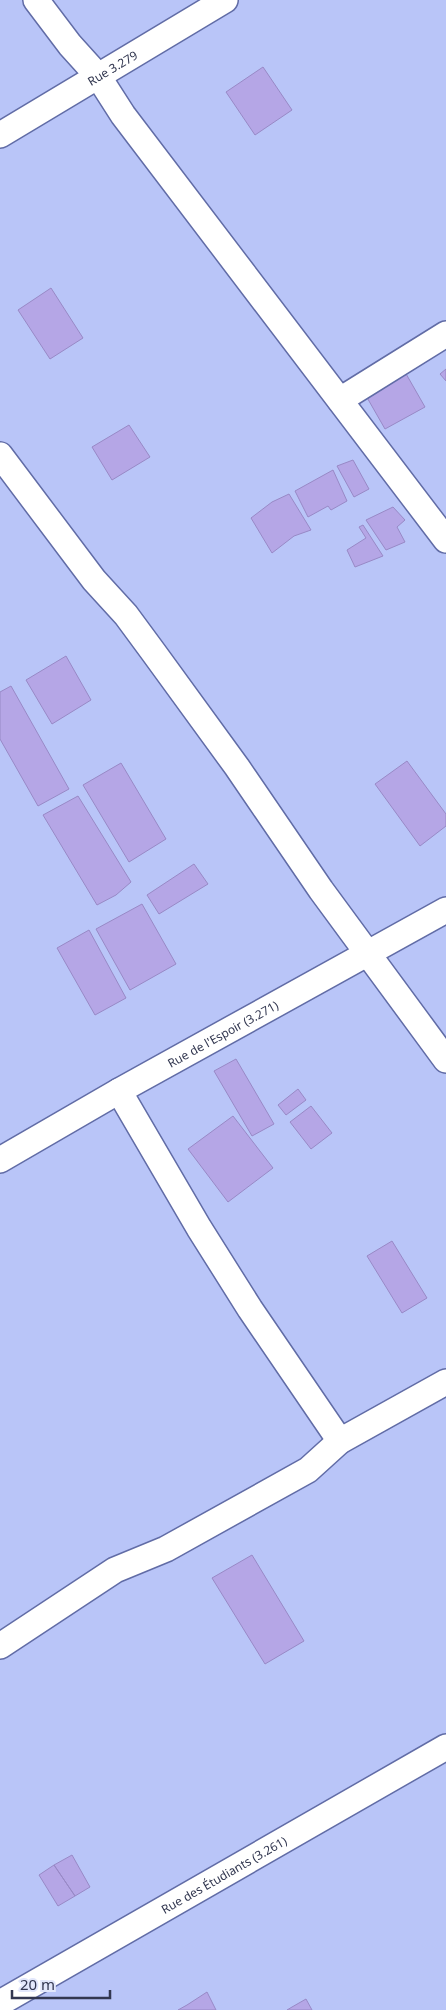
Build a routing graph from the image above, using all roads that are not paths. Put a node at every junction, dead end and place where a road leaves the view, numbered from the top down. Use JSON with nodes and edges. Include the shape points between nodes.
{"nodes":[{"id":1,"x":36,"y":0,"type":"edge"},
{"id":2,"x":225,"y":0,"type":"edge"},
{"id":3,"x":98,"y":76,"type":"junction"},
{"id":4,"x":0,"y":135,"type":"edge"},
{"id":5,"x":446,"y":334,"type":"edge"},
{"id":6,"x":340,"y":400,"type":"junction"},
{"id":7,"x":0,"y":455,"type":"edge"},
{"id":8,"x":446,"y":540,"type":"edge"},
{"id":9,"x":446,"y":910,"type":"edge"},
{"id":10,"x":368,"y":953,"type":"junction"},
{"id":11,"x":446,"y":1060,"type":"edge"},
{"id":12,"x":119,"y":1091,"type":"junction"},
{"id":13,"x":0,"y":1160,"type":"edge"},
{"id":14,"x":446,"y":1382,"type":"edge"},
{"id":15,"x":340,"y":1441,"type":"junction"},
{"id":16,"x":0,"y":1646,"type":"edge"},
{"id":17,"x":446,"y":1747,"type":"edge"},
{"id":18,"x":0,"y":2003,"type":"edge"}],
"edges":[{"from":1,"to":3,"type":"street"},
{"from":2,"to":3,"type":"street","name":"Rue 3.279"},
{"from":3,"to":4,"type":"street","name":"Rue 3.279"},
{"from":3,"to":6,"type":"street","via":[[123,115]]},
{"from":5,"to":6,"type":"street"},
{"from":6,"to":8,"type":"street"},
{"from":7,"to":10,"type":"street","via":[[94,580],[126,615]]},
{"from":9,"to":10,"type":"street","name":"Rue de l'Espoir (3.271)"},
{"from":10,"to":11,"type":"street"},
{"from":10,"to":12,"type":"street","name":"Rue de l'Espoir (3.271)"},
{"from":12,"to":13,"type":"street","name":"Rue de l'Espoir (3.271)"},
{"from":12,"to":15,"type":"street","via":[[250,1309]]},
{"from":14,"to":15,"type":"street"},
{"from":15,"to":16,"type":"street","via":[[308,1470],[166,1549],[115,1570]]},
{"from":17,"to":18,"type":"street","name":"Rue des Étudiants (3.261)"}]}
